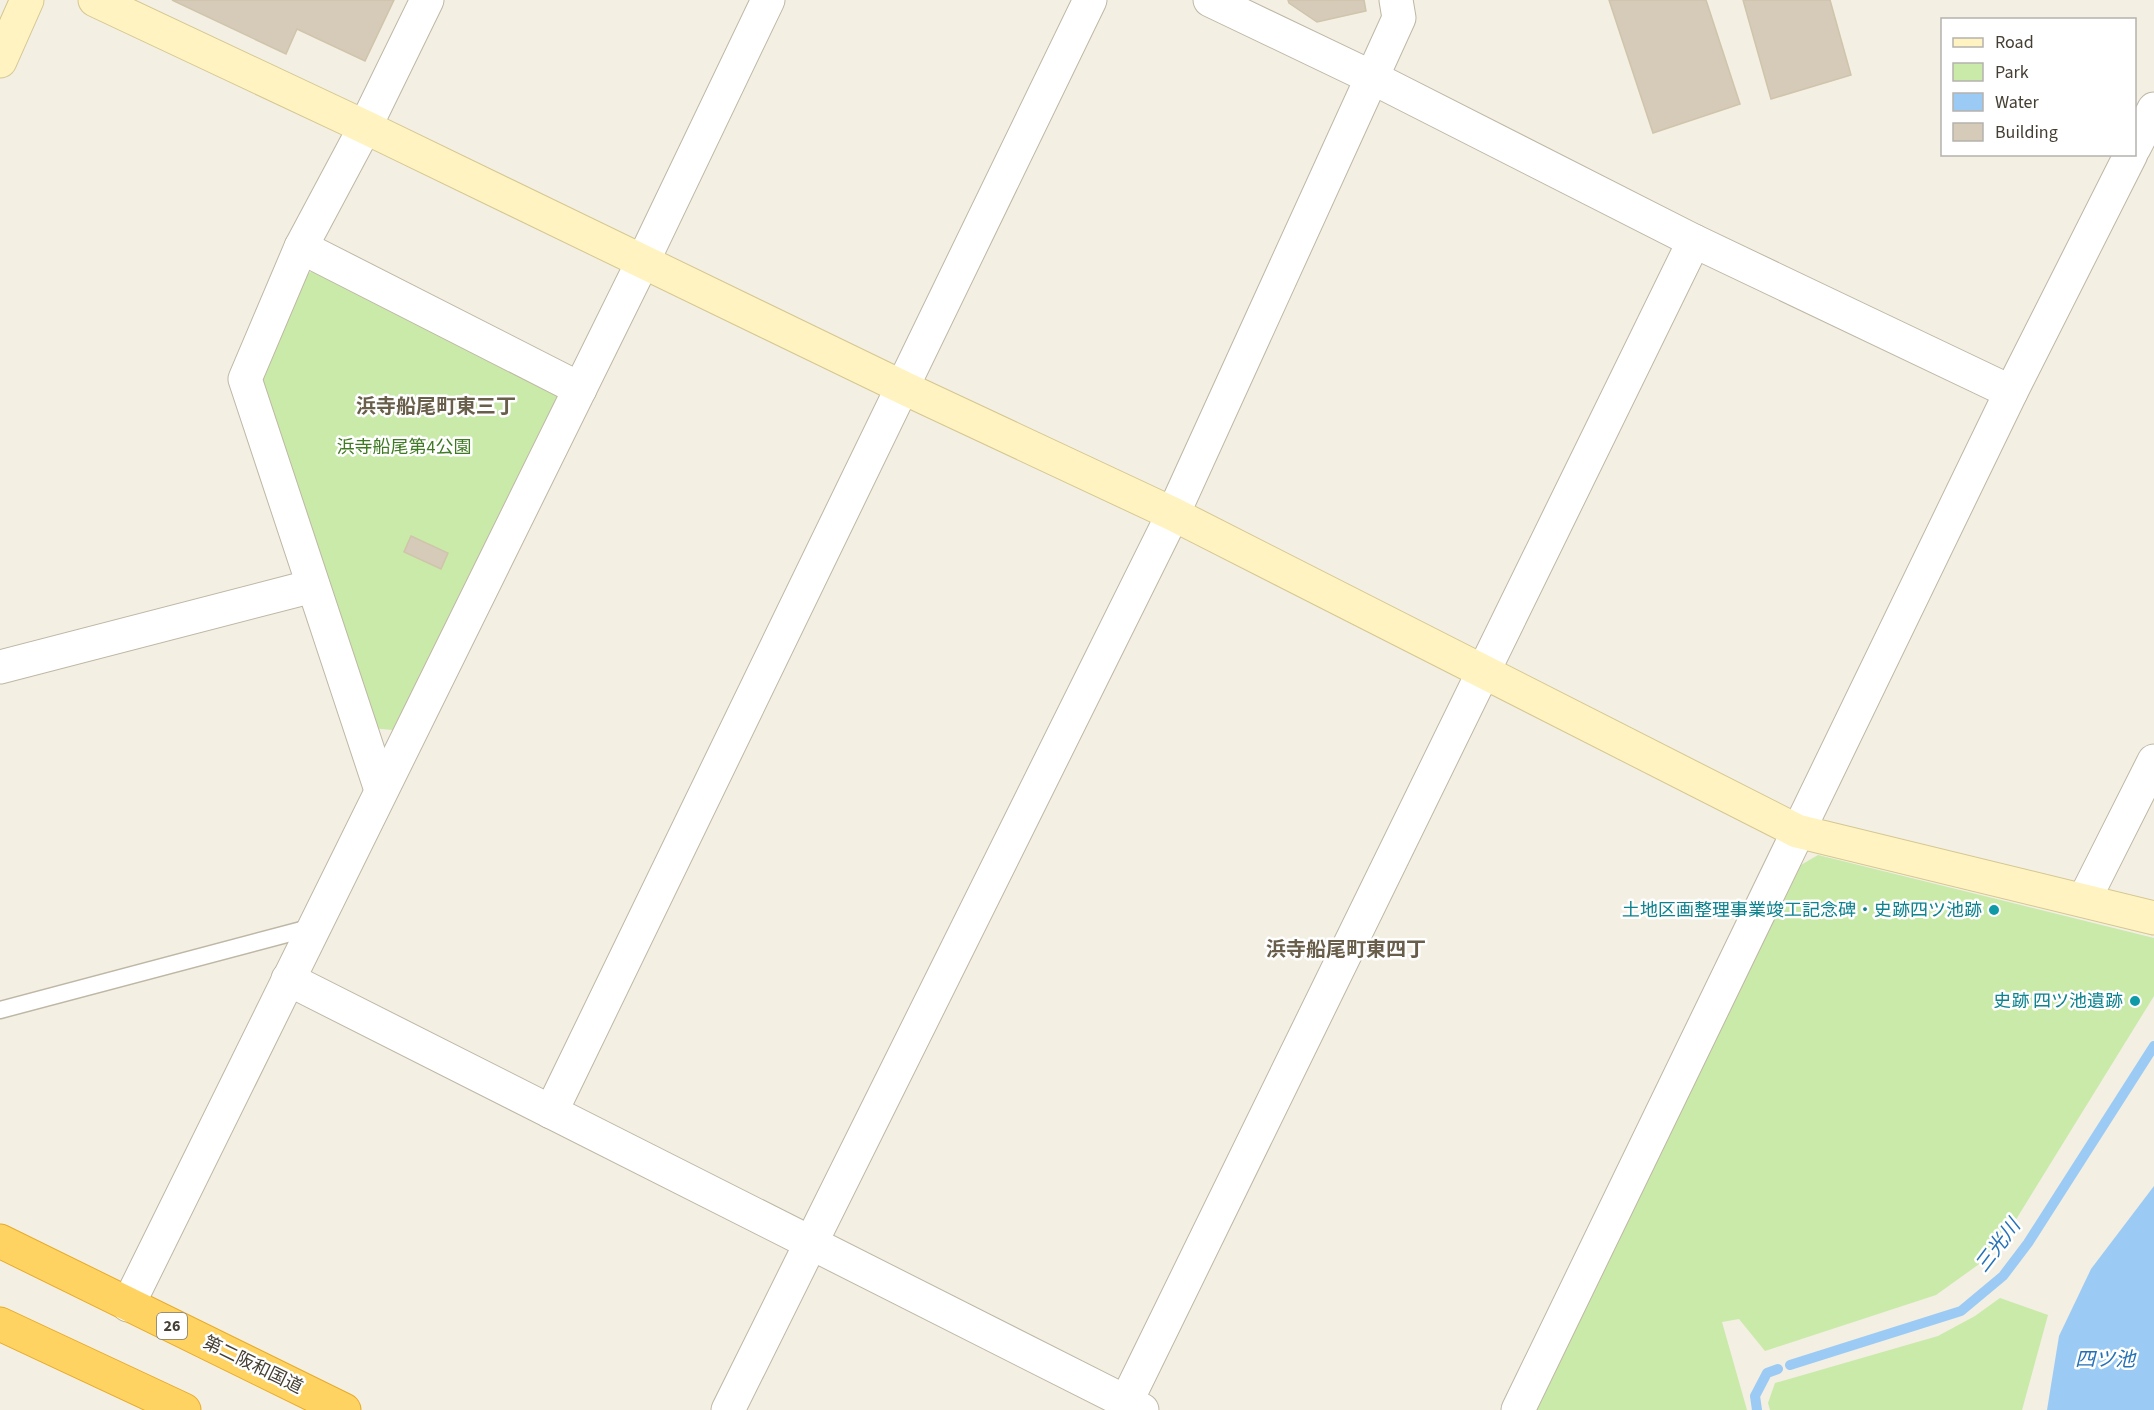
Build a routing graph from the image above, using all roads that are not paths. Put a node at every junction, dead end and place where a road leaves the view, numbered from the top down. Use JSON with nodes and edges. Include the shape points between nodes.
{"nodes":[{"id":1,"x":27,"y":0,"type":"edge"},
{"id":2,"x":94,"y":0,"type":"edge"},
{"id":3,"x":427,"y":0,"type":"edge"},
{"id":4,"x":768,"y":0,"type":"edge"},
{"id":5,"x":1090,"y":0,"type":"edge"},
{"id":6,"x":1210,"y":0,"type":"edge"},
{"id":7,"x":1396,"y":0,"type":"edge"},
{"id":8,"x":0,"y":62,"type":"edge"},
{"id":9,"x":1373,"y":78,"type":"junction"},
{"id":10,"x":2154,"y":109,"type":"edge"},
{"id":11,"x":365,"y":127,"type":"junction"},
{"id":12,"x":2136,"y":144,"type":"edge"},
{"id":13,"x":2130,"y":156,"type":"edge"},
{"id":14,"x":1694,"y":241,"type":"junction"},
{"id":15,"x":301,"y":247,"type":"junction"},
{"id":16,"x":643,"y":261,"type":"junction"},
{"id":17,"x":904,"y":388,"type":"junction"},
{"id":18,"x":580,"y":389,"type":"junction"},
{"id":19,"x":2011,"y":392,"type":"junction"},
{"id":20,"x":1173,"y":514,"type":"junction"},
{"id":21,"x":314,"y":586,"type":"junction"},
{"id":22,"x":0,"y":667,"type":"edge"},
{"id":23,"x":1484,"y":673,"type":"junction"},
{"id":24,"x":2154,"y":761,"type":"edge"},
{"id":25,"x":381,"y":790,"type":"junction"},
{"id":26,"x":1797,"y":831,"type":"junction"},
{"id":27,"x":2084,"y":900,"type":"junction"},
{"id":28,"x":2154,"y":918,"type":"edge"},
{"id":29,"x":314,"y":927,"type":"junction"},
{"id":30,"x":288,"y":979,"type":"junction"},
{"id":31,"x":0,"y":1010,"type":"edge"},
{"id":32,"x":551,"y":1112,"type":"junction"},
{"id":33,"x":0,"y":1241,"type":"edge"},
{"id":34,"x":811,"y":1243,"type":"junction"},
{"id":35,"x":128,"y":1305,"type":"junction"},
{"id":36,"x":0,"y":1324,"type":"edge"},
{"id":37,"x":1134,"y":1406,"type":"edge"},
{"id":38,"x":184,"y":1410,"type":"edge"},
{"id":39,"x":344,"y":1410,"type":"edge"},
{"id":40,"x":728,"y":1410,"type":"edge"},
{"id":41,"x":1518,"y":1410,"type":"edge"}],
"edges":[{"from":1,"to":8,"type":"street"},
{"from":2,"to":11,"type":"street"},
{"from":3,"to":11,"type":"street"},
{"from":4,"to":16,"type":"street"},
{"from":5,"to":17,"type":"street"},
{"from":6,"to":9,"type":"street"},
{"from":7,"to":9,"type":"street","via":[[1399,18]]},
{"from":9,"to":14,"type":"street"},
{"from":9,"to":20,"type":"street"},
{"from":10,"to":12,"type":"street"},
{"from":11,"to":15,"type":"street"},
{"from":11,"to":16,"type":"street"},
{"from":13,"to":19,"type":"street"},
{"from":14,"to":19,"type":"street"},
{"from":14,"to":23,"type":"street"},
{"from":15,"to":18,"type":"street"},
{"from":15,"to":21,"type":"street","via":[[245,379]]},
{"from":16,"to":17,"type":"street"},
{"from":16,"to":18,"type":"street"},
{"from":17,"to":20,"type":"street"},
{"from":17,"to":32,"type":"street"},
{"from":18,"to":25,"type":"street"},
{"from":19,"to":26,"type":"street"},
{"from":20,"to":23,"type":"street"},
{"from":20,"to":34,"type":"street"},
{"from":21,"to":22,"type":"street"},
{"from":21,"to":25,"type":"street"},
{"from":23,"to":26,"type":"street"},
{"from":23,"to":37,"type":"street"},
{"from":24,"to":27,"type":"street"},
{"from":25,"to":29,"type":"street"},
{"from":26,"to":27,"type":"street"},
{"from":26,"to":41,"type":"street"},
{"from":27,"to":28,"type":"street"},
{"from":29,"to":30,"type":"street"},
{"from":29,"to":31,"type":"lane"},
{"from":30,"to":32,"type":"street"},
{"from":30,"to":35,"type":"street"},
{"from":32,"to":34,"type":"street"},
{"from":33,"to":35,"type":"highway","name":"第二阪和国道","number":"26"},
{"from":34,"to":37,"type":"street"},
{"from":34,"to":40,"type":"street"},
{"from":35,"to":39,"type":"highway","name":"第二阪和国道","number":"26"},
{"from":36,"to":38,"type":"highway"}]}
